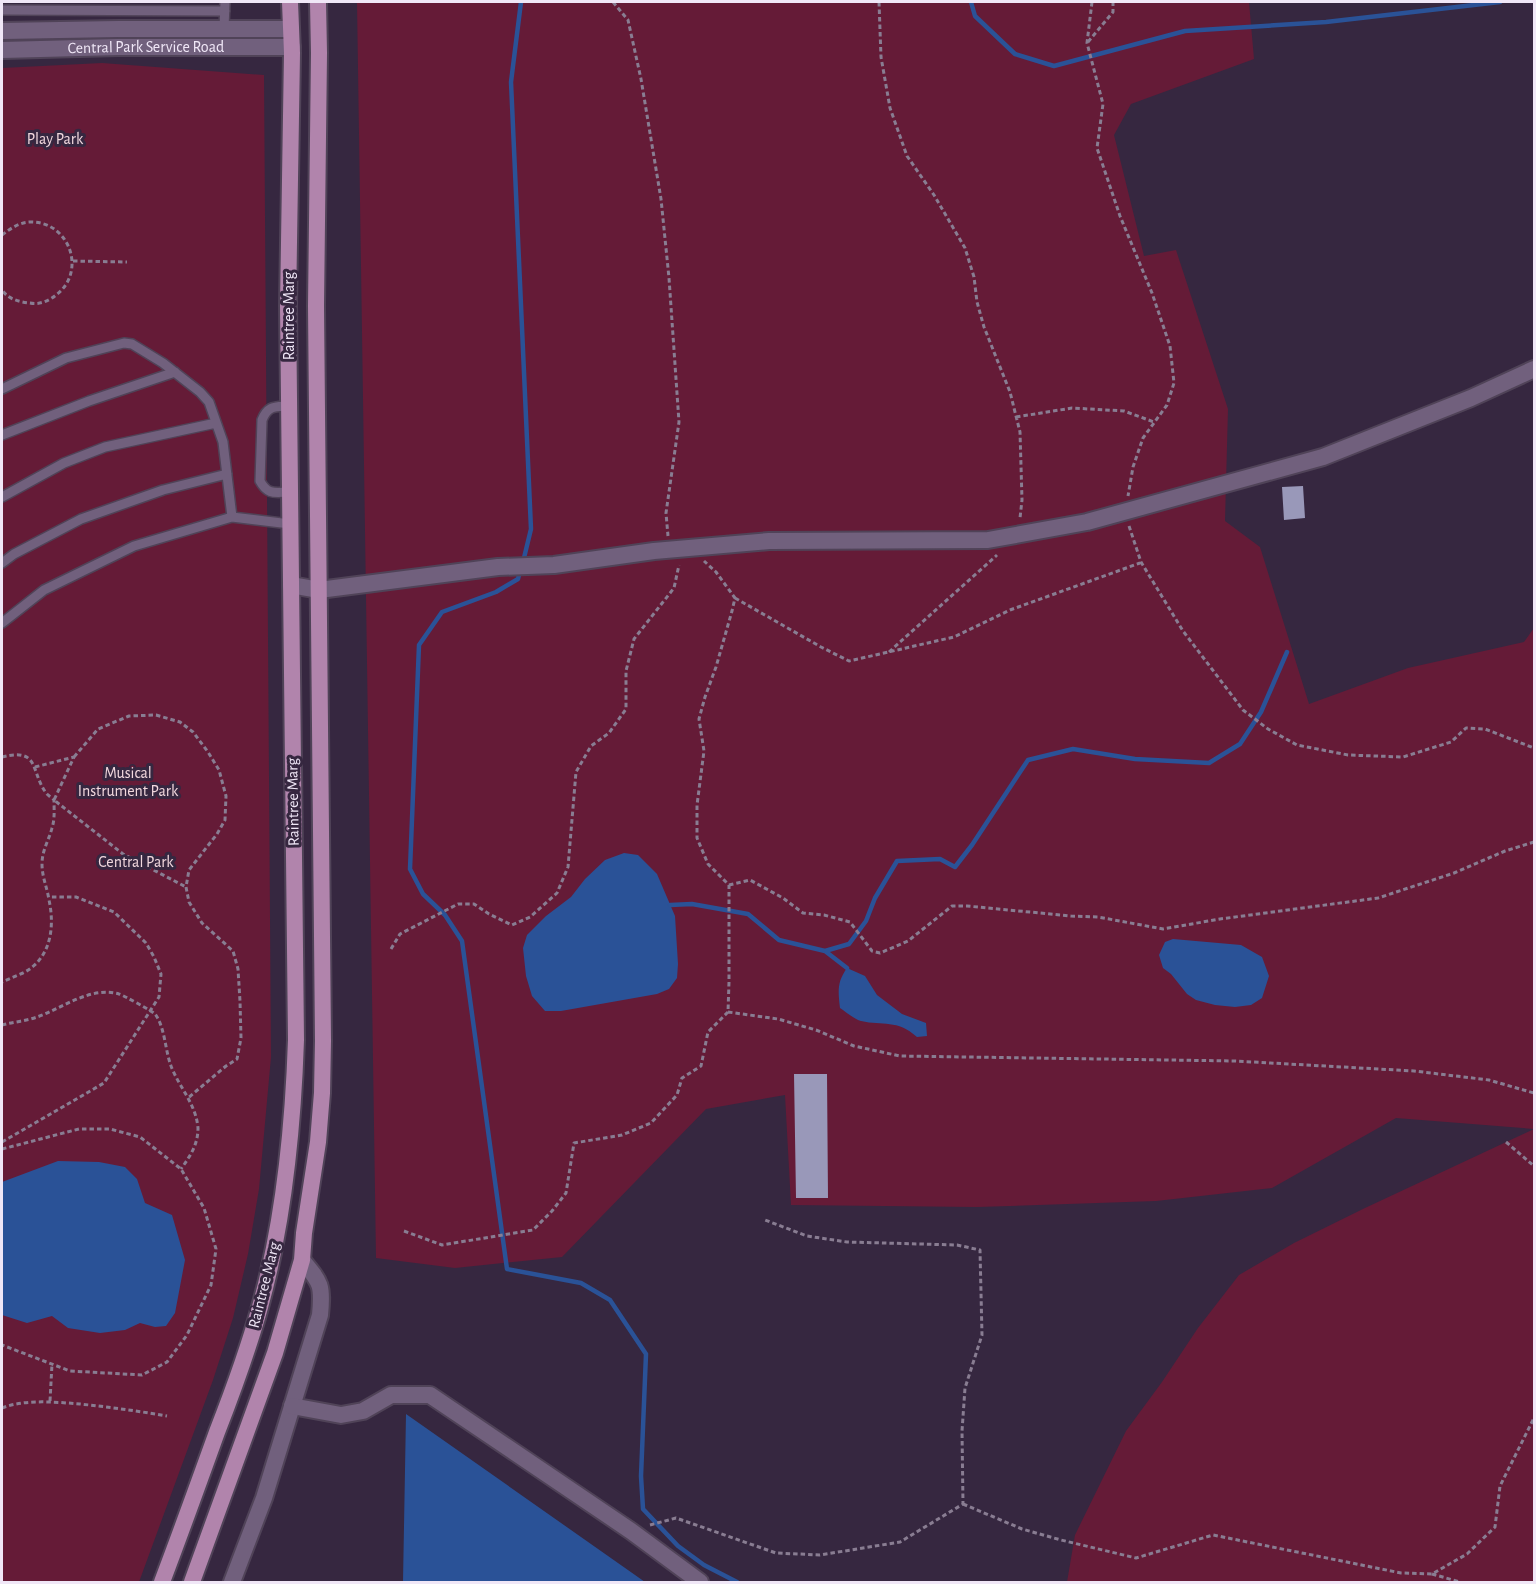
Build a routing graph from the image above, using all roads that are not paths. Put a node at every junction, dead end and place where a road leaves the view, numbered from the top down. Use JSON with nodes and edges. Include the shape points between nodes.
{"nodes":[{"id":1,"x":290,"y":2,"type":"edge"},
{"id":2,"x":318,"y":2,"type":"edge"},
{"id":3,"x":225,"y":6,"type":"edge"},
{"id":4,"x":71,"y":9,"type":"junction"},
{"id":5,"x":2,"y":10,"type":"edge"},
{"id":6,"x":70,"y":29,"type":"junction"},
{"id":7,"x":224,"y":29,"type":"junction"},
{"id":8,"x":291,"y":29,"type":"junction"},
{"id":9,"x":2,"y":31,"type":"edge"},
{"id":10,"x":291,"y":47,"type":"junction"},
{"id":11,"x":2,"y":50,"type":"edge"},
{"id":12,"x":1534,"y":369,"type":"edge"},
{"id":13,"x":175,"y":372,"type":"junction"},
{"id":14,"x":2,"y":389,"type":"edge"},
{"id":15,"x":289,"y":406,"type":"junction"},
{"id":16,"x":216,"y":423,"type":"junction"},
{"id":17,"x":2,"y":435,"type":"edge"},
{"id":18,"x":227,"y":474,"type":"junction"},
{"id":19,"x":290,"y":492,"type":"junction"},
{"id":20,"x":2,"y":497,"type":"edge"},
{"id":21,"x":232,"y":516,"type":"junction"},
{"id":22,"x":290,"y":524,"type":"junction"},
{"id":23,"x":2,"y":563,"type":"edge"},
{"id":24,"x":291,"y":585,"type":"junction"},
{"id":25,"x":319,"y":590,"type":"junction"},
{"id":26,"x":2,"y":623,"type":"edge"},
{"id":27,"x":302,"y":1260,"type":"junction"},
{"id":28,"x":292,"y":1406,"type":"junction"},
{"id":29,"x":162,"y":1582,"type":"edge"},
{"id":30,"x":192,"y":1582,"type":"edge"},
{"id":31,"x":232,"y":1582,"type":"edge"},
{"id":32,"x":700,"y":1582,"type":"edge"}],
"edges":[{"from":1,"to":8,"type":"main road","name":"Raintree Marg"},
{"from":2,"to":25,"type":"main road","name":"Raintree Marg"},
{"from":3,"to":4,"type":"lane"},
{"from":3,"to":7,"type":"lane"},
{"from":4,"to":5,"type":"lane"},
{"from":4,"to":6,"type":"lane"},
{"from":6,"to":7,"type":"street","name":"Central Park Service Road"},
{"from":6,"to":9,"type":"street","name":"Central Park Service Road"},
{"from":7,"to":8,"type":"street","name":"Central Park Service Road"},
{"from":8,"to":10,"type":"main road","name":"Raintree Marg"},
{"from":10,"to":11,"type":"street","name":"Central Park Service Road"},
{"from":10,"to":15,"type":"main road","name":"Raintree Marg"},
{"from":12,"to":25,"type":"street","via":[[1323,457],[1086,522],[1018,535],[988,540],[769,541],[554,565],[498,567]]},
{"from":13,"to":14,"type":"lane","via":[[132,344],[124,343],[66,358]]},
{"from":13,"to":16,"type":"lane","via":[[209,402]]},
{"from":13,"to":17,"type":"lane"},
{"from":15,"to":19,"type":"main road","name":"Raintree Marg"},
{"from":15,"to":19,"type":"lane","via":[[265,412],[260,481],[271,492]]},
{"from":16,"to":18,"type":"lane"},
{"from":16,"to":20,"type":"lane","via":[[105,447],[64,463]]},
{"from":18,"to":21,"type":"lane"},
{"from":18,"to":23,"type":"lane","via":[[163,490],[81,519]]},
{"from":19,"to":22,"type":"main road","name":"Raintree Marg"},
{"from":21,"to":22,"type":"lane"},
{"from":21,"to":26,"type":"lane","via":[[135,546],[44,590]]},
{"from":22,"to":24,"type":"main road","name":"Raintree Marg"},
{"from":24,"to":25,"type":"street"},
{"from":24,"to":29,"type":"main road","name":"Raintree Marg","via":[[296,1041],[291,1139],[261,1304]]},
{"from":25,"to":27,"type":"main road","name":"Raintree Marg","via":[[322,1082]]},
{"from":27,"to":28,"type":"street","via":[[317,1278],[322,1292],[320,1315]]},
{"from":27,"to":30,"type":"main road","name":"Raintree Marg","via":[[276,1353]]},
{"from":28,"to":31,"type":"street","via":[[264,1498]]},
{"from":28,"to":32,"type":"street","via":[[341,1415],[363,1411],[390,1395],[430,1395]]}]}
